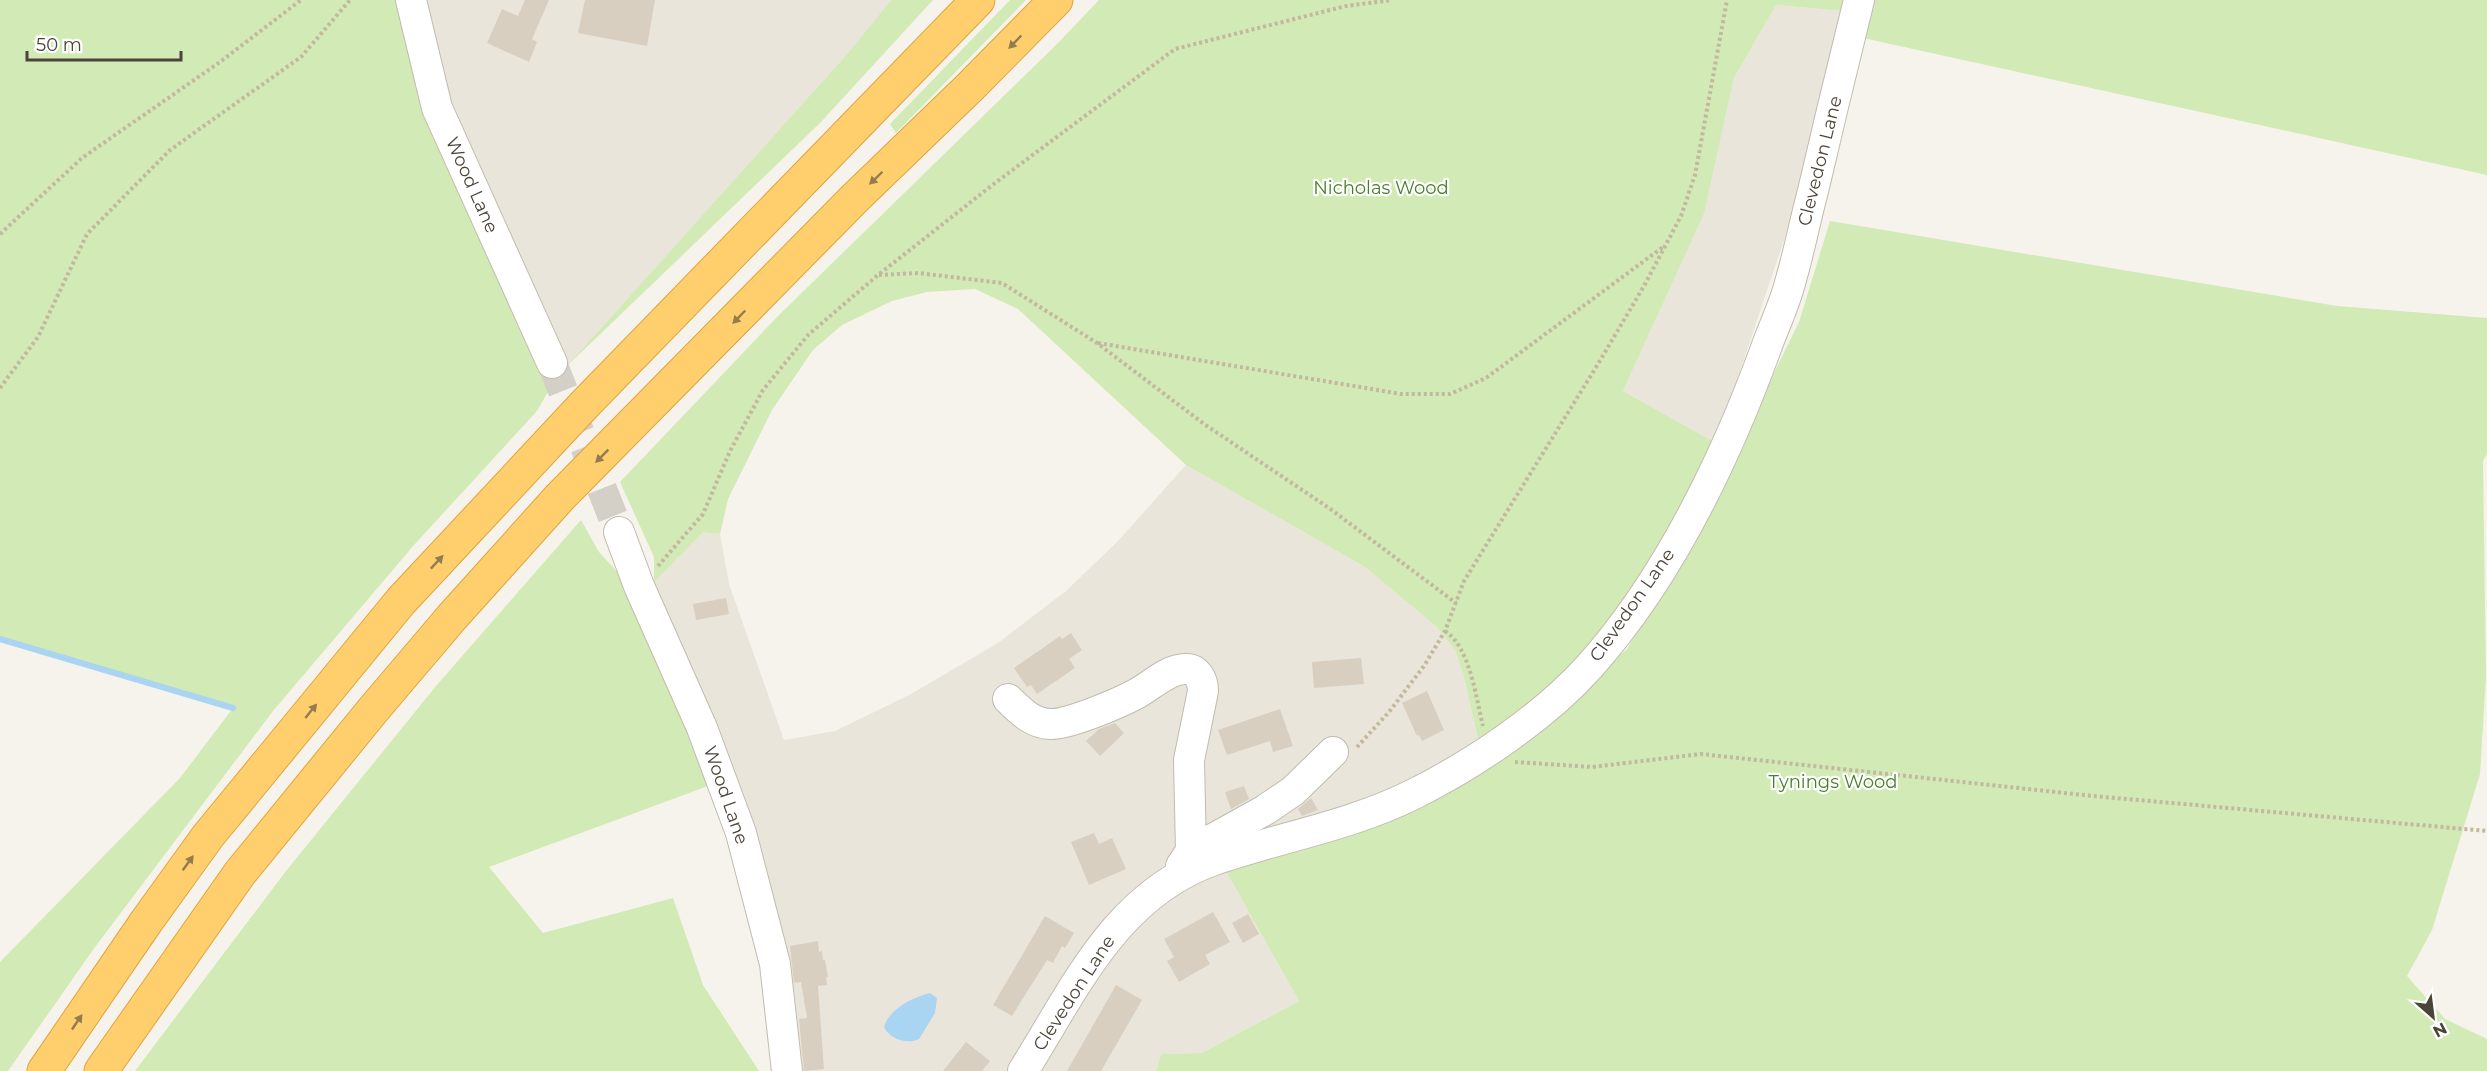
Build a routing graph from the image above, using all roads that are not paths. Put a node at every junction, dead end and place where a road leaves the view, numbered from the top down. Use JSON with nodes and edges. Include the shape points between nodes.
{"nodes":[{"id":1,"x":411,"y":0,"type":"edge"},
{"id":2,"x":978,"y":0,"type":"edge"},
{"id":3,"x":1056,"y":0,"type":"edge"},
{"id":4,"x":1858,"y":0,"type":"edge"},
{"id":5,"x":552,"y":363,"type":"tunnel mouth"},
{"id":6,"x":619,"y":531,"type":"tunnel mouth"},
{"id":7,"x":1008,"y":699,"type":"dead end"},
{"id":8,"x":1333,"y":752,"type":"dead end"},
{"id":9,"x":1191,"y":851,"type":"junction"},
{"id":10,"x":1171,"y":881,"type":"junction"},
{"id":11,"x":44,"y":1071,"type":"edge"},
{"id":12,"x":101,"y":1071,"type":"edge"},
{"id":13,"x":787,"y":1071,"type":"edge"},
{"id":14,"x":1023,"y":1071,"type":"edge"}],
"edges":[{"from":1,"to":5,"type":"street","name":"Wood Lane","via":[[437,108]]},
{"from":11,"to":2,"type":"highway","one_way":true,"via":[[208,836],[401,601],[586,403]]},
{"from":3,"to":12,"type":"highway","one_way":true,"via":[[560,497],[452,617],[240,873]]},
{"from":4,"to":10,"type":"street","name":"Clevedon Lane","via":[[1790,285],[1747,400],[1705,490],[1617,634],[1587,670],[1527,722],[1487,752],[1413,794],[1311,832],[1211,861]]},
{"from":6,"to":13,"type":"street","name":"Wood Lane","via":[[741,833],[775,964]]},
{"from":7,"to":9,"type":"street","via":[[1034,722],[1053,724],[1136,694],[1178,670],[1194,671],[1203,683],[1203,691],[1189,760]]},
{"from":8,"to":9,"type":"street","via":[[1293,791]]},
{"from":9,"to":10,"type":"street"},
{"from":10,"to":14,"type":"street","name":"Clevedon Lane","via":[[1144,900],[1095,954]]}]}
